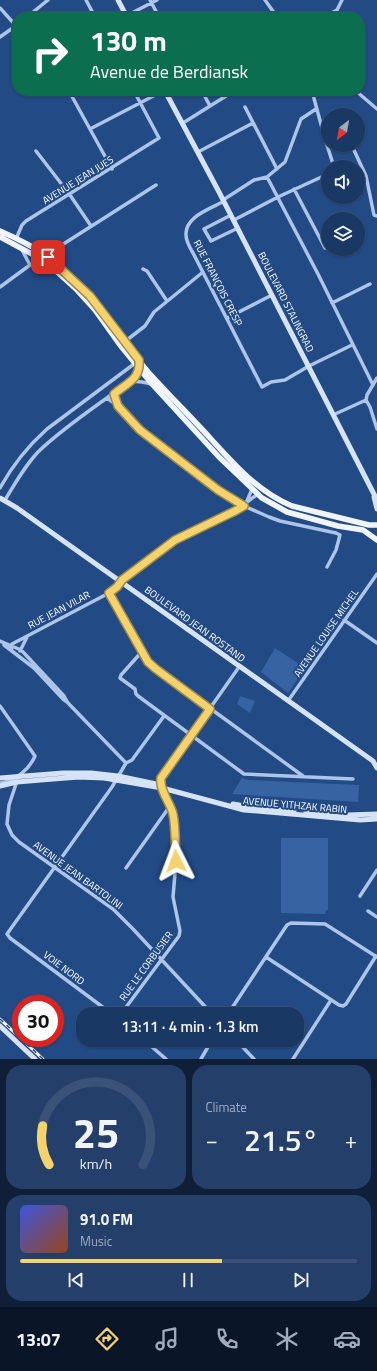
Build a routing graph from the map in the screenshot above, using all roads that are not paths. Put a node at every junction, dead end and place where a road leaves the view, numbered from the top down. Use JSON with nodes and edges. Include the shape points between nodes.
{"nodes":[{"id":1,"x":48,"y":0,"type":"edge"},
{"id":2,"x":86,"y":0,"type":"edge"},
{"id":3,"x":118,"y":0,"type":"edge"},
{"id":4,"x":157,"y":0,"type":"edge"},
{"id":5,"x":266,"y":0,"type":"edge"},
{"id":6,"x":342,"y":0,"type":"edge"},
{"id":7,"x":151,"y":1,"type":"edge"},
{"id":8,"x":0,"y":8,"type":"edge"},
{"id":9,"x":33,"y":12,"type":"edge"},
{"id":10,"x":92,"y":12,"type":"edge"},
{"id":11,"x":124,"y":12,"type":"edge"},
{"id":12,"x":134,"y":12,"type":"edge"},
{"id":13,"x":156,"y":12,"type":"edge"},
{"id":14,"x":274,"y":12,"type":"edge"},
{"id":15,"x":333,"y":12,"type":"edge"},
{"id":16,"x":12,"y":21,"type":"edge"},
{"id":17,"x":12,"y":30,"type":"edge"},
{"id":18,"x":0,"y":38,"type":"edge"},
{"id":19,"x":72,"y":96,"type":"edge"},
{"id":20,"x":136,"y":96,"type":"edge"},
{"id":21,"x":154,"y":96,"type":"edge"},
{"id":22,"x":167,"y":96,"type":"edge"},
{"id":23,"x":205,"y":96,"type":"edge"},
{"id":24,"x":226,"y":96,"type":"edge"},
{"id":25,"x":313,"y":96,"type":"edge"},
{"id":26,"x":362,"y":96,"type":"edge"},
{"id":27,"x":140,"y":103,"type":"junction"},
{"id":28,"x":210,"y":106,"type":"junction"},
{"id":29,"x":245,"y":106,"type":"dead end"},
{"id":30,"x":316,"y":109,"type":"junction"},
{"id":31,"x":377,"y":109,"type":"edge"},
{"id":32,"x":183,"y":123,"type":"junction"},
{"id":33,"x":254,"y":123,"type":"junction"},
{"id":34,"x":321,"y":124,"type":"edge"},
{"id":35,"x":90,"y":130,"type":"junction"},
{"id":36,"x":36,"y":151,"type":"dead end"},
{"id":37,"x":198,"y":152,"type":"junction"},
{"id":38,"x":355,"y":152,"type":"edge"},
{"id":39,"x":112,"y":169,"type":"junction"},
{"id":40,"x":278,"y":169,"type":"junction"},
{"id":41,"x":321,"y":177,"type":"edge"},
{"id":42,"x":267,"y":178,"type":"junction"},
{"id":43,"x":156,"y":185,"type":"dead end"},
{"id":44,"x":294,"y":189,"type":"junction"},
{"id":45,"x":70,"y":194,"type":"junction"},
{"id":46,"x":278,"y":197,"type":"junction"},
{"id":47,"x":224,"y":200,"type":"junction"},
{"id":48,"x":377,"y":216,"type":"edge"},
{"id":49,"x":232,"y":218,"type":"junction"},
{"id":50,"x":91,"y":226,"type":"junction"},
{"id":51,"x":238,"y":228,"type":"junction"},
{"id":52,"x":0,"y":231,"type":"edge"},
{"id":53,"x":0,"y":237,"type":"edge"},
{"id":54,"x":321,"y":240,"type":"edge"},
{"id":55,"x":15,"y":241,"type":"junction"},
{"id":56,"x":20,"y":247,"type":"junction"},
{"id":57,"x":46,"y":259,"type":"junction"},
{"id":58,"x":30,"y":265,"type":"junction"},
{"id":59,"x":143,"y":269,"type":"dead end"},
{"id":60,"x":202,"y":272,"type":"junction"},
{"id":61,"x":370,"y":284,"type":"dead end"},
{"id":62,"x":0,"y":287,"type":"edge"},
{"id":63,"x":272,"y":295,"type":"junction"},
{"id":64,"x":167,"y":302,"type":"junction"},
{"id":65,"x":332,"y":303,"type":"junction"},
{"id":66,"x":227,"y":318,"type":"junction"},
{"id":67,"x":122,"y":343,"type":"junction"},
{"id":68,"x":352,"y":345,"type":"junction"},
{"id":69,"x":138,"y":365,"type":"junction"},
{"id":70,"x":309,"y":366,"type":"junction"},
{"id":71,"x":377,"y":378,"type":"edge"},
{"id":72,"x":130,"y":381,"type":"junction"},
{"id":73,"x":152,"y":384,"type":"junction"},
{"id":74,"x":373,"y":385,"type":"junction"},
{"id":75,"x":114,"y":394,"type":"junction"},
{"id":76,"x":107,"y":398,"type":"junction"},
{"id":77,"x":366,"y":400,"type":"junction"},
{"id":78,"x":118,"y":406,"type":"junction"},
{"id":79,"x":333,"y":415,"type":"junction"},
{"id":80,"x":66,"y":416,"type":"junction"},
{"id":81,"x":72,"y":424,"type":"junction"},
{"id":82,"x":377,"y":429,"type":"edge"},
{"id":83,"x":0,"y":488,"type":"edge"},
{"id":84,"x":252,"y":489,"type":"junction"},
{"id":85,"x":372,"y":490,"type":"junction"},
{"id":86,"x":258,"y":494,"type":"junction"},
{"id":87,"x":2,"y":499,"type":"edge"},
{"id":88,"x":377,"y":500,"type":"edge"},
{"id":89,"x":247,"y":502,"type":"junction"},
{"id":90,"x":244,"y":506,"type":"junction"},
{"id":91,"x":377,"y":509,"type":"edge"},
{"id":92,"x":376,"y":524,"type":"edge"},
{"id":93,"x":370,"y":534,"type":"junction"},
{"id":94,"x":377,"y":540,"type":"edge"},
{"id":95,"x":327,"y":567,"type":"dead end"},
{"id":96,"x":377,"y":574,"type":"edge"},
{"id":97,"x":122,"y":581,"type":"junction"},
{"id":98,"x":109,"y":593,"type":"junction"},
{"id":99,"x":344,"y":620,"type":"junction"},
{"id":100,"x":28,"y":636,"type":"junction"},
{"id":101,"x":0,"y":641,"type":"edge"},
{"id":102,"x":377,"y":643,"type":"edge"},
{"id":103,"x":11,"y":646,"type":"junction"},
{"id":104,"x":21,"y":650,"type":"junction"},
{"id":105,"x":13,"y":652,"type":"junction"},
{"id":106,"x":142,"y":653,"type":"junction"},
{"id":107,"x":239,"y":667,"type":"junction"},
{"id":108,"x":288,"y":701,"type":"junction"},
{"id":109,"x":68,"y":703,"type":"junction"},
{"id":110,"x":0,"y":706,"type":"edge"},
{"id":111,"x":210,"y":709,"type":"junction"},
{"id":112,"x":164,"y":716,"type":"junction"},
{"id":113,"x":191,"y":735,"type":"junction"},
{"id":114,"x":375,"y":760,"type":"edge"},
{"id":115,"x":126,"y":763,"type":"junction"},
{"id":116,"x":377,"y":768,"type":"edge"},
{"id":117,"x":29,"y":776,"type":"junction"},
{"id":118,"x":303,"y":776,"type":"junction"},
{"id":119,"x":0,"y":778,"type":"edge"},
{"id":120,"x":117,"y":778,"type":"junction"},
{"id":121,"x":353,"y":778,"type":"dead end"},
{"id":122,"x":15,"y":779,"type":"junction"},
{"id":123,"x":0,"y":785,"type":"edge"},
{"id":124,"x":161,"y":787,"type":"junction"},
{"id":125,"x":170,"y":806,"type":"junction"},
{"id":126,"x":377,"y":814,"type":"edge"},
{"id":127,"x":377,"y":818,"type":"edge"},
{"id":128,"x":54,"y":866,"type":"junction"},
{"id":129,"x":126,"y":868,"type":"dead end"},
{"id":130,"x":377,"y":870,"type":"edge"},
{"id":131,"x":360,"y":896,"type":"dead end"},
{"id":132,"x":368,"y":911,"type":"dead end"},
{"id":133,"x":377,"y":917,"type":"edge"},
{"id":134,"x":266,"y":957,"type":"junction"},
{"id":135,"x":377,"y":957,"type":"edge"},
{"id":136,"x":162,"y":959,"type":"junction"},
{"id":137,"x":331,"y":1000,"type":"junction"},
{"id":138,"x":103,"y":1007,"type":"edge"},
{"id":139,"x":126,"y":1007,"type":"edge"},
{"id":140,"x":206,"y":1007,"type":"edge"},
{"id":141,"x":233,"y":1007,"type":"edge"},
{"id":142,"x":0,"y":1026,"type":"edge"},
{"id":143,"x":152,"y":1047,"type":"edge"},
{"id":144,"x":208,"y":1047,"type":"edge"},
{"id":145,"x":243,"y":1047,"type":"edge"},
{"id":146,"x":35,"y":1059,"type":"edge"},
{"id":147,"x":166,"y":1059,"type":"edge"},
{"id":148,"x":201,"y":1059,"type":"edge"},
{"id":149,"x":254,"y":1059,"type":"edge"},
{"id":150,"x":293,"y":1059,"type":"edge"}],
"edges":[{"from":1,"to":9,"type":"street"},
{"from":2,"to":10,"type":"street"},
{"from":3,"to":11,"type":"street"},
{"from":4,"to":7,"type":"street"},
{"from":5,"to":14,"type":"street"},
{"from":6,"to":15,"type":"street"},
{"from":7,"to":12,"type":"street"},
{"from":7,"to":13,"type":"street"},
{"from":8,"to":16,"type":"street"},
{"from":17,"to":18,"type":"street"},
{"from":19,"to":35,"type":"street"},
{"from":20,"to":27,"type":"street"},
{"from":21,"to":27,"type":"street"},
{"from":22,"to":32,"type":"street","name":"BOULEVARD STALINGRAD"},
{"from":23,"to":28,"type":"street"},
{"from":24,"to":28,"type":"street"},
{"from":25,"to":30,"type":"street"},
{"from":26,"to":31,"type":"street"},
{"from":27,"to":35,"type":"street"},
{"from":27,"to":39,"type":"street","name":"AVENUE JEAN JUES","via":[[159,138]]},
{"from":28,"to":32,"type":"street"},
{"from":29,"to":33,"type":"street"},
{"from":30,"to":34,"type":"street"},
{"from":30,"to":40,"type":"street","via":[[301,119],[285,162]]},
{"from":32,"to":37,"type":"street","name":"BOULEVARD STALINGRAD"},
{"from":33,"to":37,"type":"street"},
{"from":33,"to":40,"type":"street"},
{"from":35,"to":39,"type":"street"},
{"from":36,"to":45,"type":"street"},
{"from":37,"to":47,"type":"street","name":"BOULEVARD STALINGRAD"},
{"from":38,"to":48,"type":"street","via":[[366,176],[374,215]]},
{"from":39,"to":45,"type":"street","name":"AVENUE JEAN JUES"},
{"from":40,"to":42,"type":"street"},
{"from":41,"to":44,"type":"street"},
{"from":42,"to":46,"type":"street"},
{"from":42,"to":47,"type":"street","name":"RUE FRANÇOIS CRESP","via":[[254,180]]},
{"from":43,"to":50,"type":"street"},
{"from":44,"to":46,"type":"street"},
{"from":44,"to":54,"type":"street"},
{"from":45,"to":50,"type":"street"},
{"from":45,"to":55,"type":"street","name":"AVENUE JEAN JUES","via":[[26,221]]},
{"from":46,"to":49,"type":"street"},
{"from":46,"to":65,"type":"street"},
{"from":47,"to":49,"type":"street","name":"BOULEVARD STALINGRAD"},
{"from":47,"to":60,"type":"street","name":"RUE FRANÇOIS CRESP","via":[[193,218],[187,226],[186,236]]},
{"from":49,"to":51,"type":"street","name":"BOULEVARD STALINGRAD"},
{"from":49,"to":51,"type":"street","via":[[204,229],[210,241]]},
{"from":50,"to":57,"type":"street","via":[[54,250]]},
{"from":51,"to":63,"type":"street","name":"BOULEVARD STALINGRAD"},
{"from":52,"to":55,"type":"main road"},
{"from":53,"to":55,"type":"main road"},
{"from":55,"to":56,"type":"main road"},
{"from":55,"to":57,"type":"main road"},
{"from":56,"to":57,"type":"main road"},
{"from":56,"to":58,"type":"street"},
{"from":57,"to":58,"type":"street"},
{"from":57,"to":67,"type":"main road","via":[[86,299]]},
{"from":58,"to":62,"type":"street"},
{"from":59,"to":64,"type":"street","via":[[147,271]]},
{"from":60,"to":64,"type":"street"},
{"from":60,"to":66,"type":"street","name":"RUE FRANÇOIS CRESP"},
{"from":61,"to":65,"type":"street"},
{"from":63,"to":66,"type":"street"},
{"from":63,"to":70,"type":"street","name":"BOULEVARD STALINGRAD"},
{"from":64,"to":67,"type":"street","via":[[154,312],[144,326]]},
{"from":65,"to":68,"type":"street"},
{"from":66,"to":70,"type":"street","name":"RUE FRANÇOIS CRESP","via":[[262,387],[271,382],[285,380]]},
{"from":67,"to":69,"type":"main road"},
{"from":68,"to":70,"type":"street"},
{"from":68,"to":74,"type":"street"},
{"from":69,"to":72,"type":"street"},
{"from":69,"to":73,"type":"main road"},
{"from":69,"to":80,"type":"street"},
{"from":69,"to":92,"type":"main road","via":[[149,372],[232,462],[273,497],[299,508]]},
{"from":70,"to":79,"type":"street","name":"BOULEVARD STALINGRAD"},
{"from":71,"to":74,"type":"street"},
{"from":72,"to":73,"type":"street"},
{"from":72,"to":75,"type":"street"},
{"from":73,"to":84,"type":"main road"},
{"from":74,"to":77,"type":"street","via":[[366,395]]},
{"from":75,"to":76,"type":"street"},
{"from":75,"to":78,"type":"street"},
{"from":76,"to":78,"type":"street"},
{"from":76,"to":81,"type":"street"},
{"from":77,"to":79,"type":"street"},
{"from":77,"to":82,"type":"street"},
{"from":78,"to":90,"type":"street","via":[[140,430],[213,486]]},
{"from":79,"to":85,"type":"street","name":"BOULEVARD STALINGRAD"},
{"from":80,"to":81,"type":"street"},
{"from":80,"to":83,"type":"street","via":[[36,440]]},
{"from":81,"to":87,"type":"street","via":[[38,453]]},
{"from":84,"to":86,"type":"main road"},
{"from":84,"to":89,"type":"street"},
{"from":85,"to":88,"type":"street","name":"BOULEVARD STALINGRAD"},
{"from":85,"to":91,"type":"street","name":"BOULEVARD STALINGRAD"},
{"from":86,"to":89,"type":"street"},
{"from":86,"to":93,"type":"main road","via":[[287,512],[363,530]]},
{"from":87,"to":97,"type":"street","name":"BOULEVARD JEAN ROSTAND"},
{"from":89,"to":90,"type":"street"},
{"from":90,"to":95,"type":"street","via":[[280,521],[340,535]]},
{"from":90,"to":97,"type":"street","name":"RUE JEAN VILAR","via":[[175,540]]},
{"from":92,"to":93,"type":"main road","via":[[370,529]]},
{"from":93,"to":94,"type":"main road"},
{"from":96,"to":99,"type":"street","name":"AVENUE LOUISE MICHEL"},
{"from":97,"to":98,"type":"street","name":"RUE JEAN VILAR"},
{"from":97,"to":107,"type":"street","name":"BOULEVARD JEAN ROSTAND"},
{"from":98,"to":100,"type":"street","name":"RUE JEAN VILAR"},
{"from":98,"to":106,"type":"street"},
{"from":99,"to":102,"type":"street"},
{"from":99,"to":108,"type":"street","name":"AVENUE LOUISE MICHEL"},
{"from":100,"to":103,"type":"street","name":"RUE JEAN VILAR"},
{"from":100,"to":104,"type":"street"},
{"from":101,"to":103,"type":"street"},
{"from":101,"to":105,"type":"street"},
{"from":103,"to":104,"type":"street"},
{"from":103,"to":105,"type":"street"},
{"from":104,"to":105,"type":"street"},
{"from":104,"to":109,"type":"street"},
{"from":105,"to":109,"type":"street","via":[[25,660]]},
{"from":106,"to":111,"type":"street","via":[[156,669]]},
{"from":106,"to":112,"type":"street","via":[[120,678]]},
{"from":107,"to":108,"type":"street","name":"BOULEVARD JEAN ROSTAND"},
{"from":107,"to":111,"type":"street"},
{"from":108,"to":114,"type":"street","name":"BOULEVARD JEAN ROSTAND"},
{"from":109,"to":115,"type":"street"},
{"from":110,"to":117,"type":"street","via":[[34,756]]},
{"from":111,"to":113,"type":"street"},
{"from":111,"to":118,"type":"street"},
{"from":112,"to":113,"type":"street"},
{"from":112,"to":115,"type":"street","via":[[132,760]]},
{"from":113,"to":118,"type":"street","via":[[244,774]]},
{"from":113,"to":124,"type":"street","via":[[161,778]]},
{"from":114,"to":116,"type":"street","name":"BOULEVARD JEAN ROSTAND"},
{"from":115,"to":120,"type":"street"},
{"from":117,"to":120,"type":"street","name":"AVENUE YITHZAK RABIN"},
{"from":117,"to":120,"type":"street","name":"AVENUE YITHZAK RABIN","via":[[91,773]]},
{"from":117,"to":122,"type":"street","name":"AVENUE YITHZAK RABIN"},
{"from":117,"to":122,"type":"street","name":"AVENUE YITHZAK RABIN"},
{"from":118,"to":121,"type":"street"},
{"from":119,"to":122,"type":"street","name":"AVENUE YITHZAK RABIN"},
{"from":120,"to":124,"type":"street","name":"AVENUE YITHZAK RABIN"},
{"from":120,"to":128,"type":"street"},
{"from":122,"to":123,"type":"street","name":"AVENUE YITHZAK RABIN"},
{"from":122,"to":128,"type":"street","name":"AVENUE JEAN BARTOLINI","via":[[9,805],[9,830],[19,842]]},
{"from":124,"to":125,"type":"street","name":"RUE LE CORBUSIER"},
{"from":124,"to":126,"type":"street","name":"AVENUE YITHZAK RABIN","via":[[248,807],[348,815]]},
{"from":124,"to":127,"type":"street","name":"AVENUE YITHZAK RABIN","via":[[244,810],[360,820]]},
{"from":125,"to":129,"type":"street"},
{"from":125,"to":136,"type":"street","name":"RUE LE CORBUSIER","via":[[174,821],[176,861],[173,897],[180,934]]},
{"from":128,"to":136,"type":"street","name":"AVENUE JEAN BARTOLINI","via":[[112,909]]},
{"from":128,"to":138,"type":"street","name":"VOIE NORD","via":[[7,933],[10,938]]},
{"from":130,"to":131,"type":"street"},
{"from":132,"to":133,"type":"street"},
{"from":134,"to":135,"type":"street","via":[[287,925],[291,923],[325,924]]},
{"from":134,"to":137,"type":"street"},
{"from":134,"to":141,"type":"street"},
{"from":135,"to":137,"type":"street","via":[[346,1004],[339,1005]]},
{"from":136,"to":139,"type":"street","name":"RUE LE CORBUSIER"},
{"from":136,"to":140,"type":"street","name":"AVENUE JEAN BARTOLINI"},
{"from":137,"to":150,"type":"street"},
{"from":142,"to":146,"type":"street"},
{"from":143,"to":147,"type":"street"},
{"from":144,"to":148,"type":"street"},
{"from":145,"to":149,"type":"street"}]}
